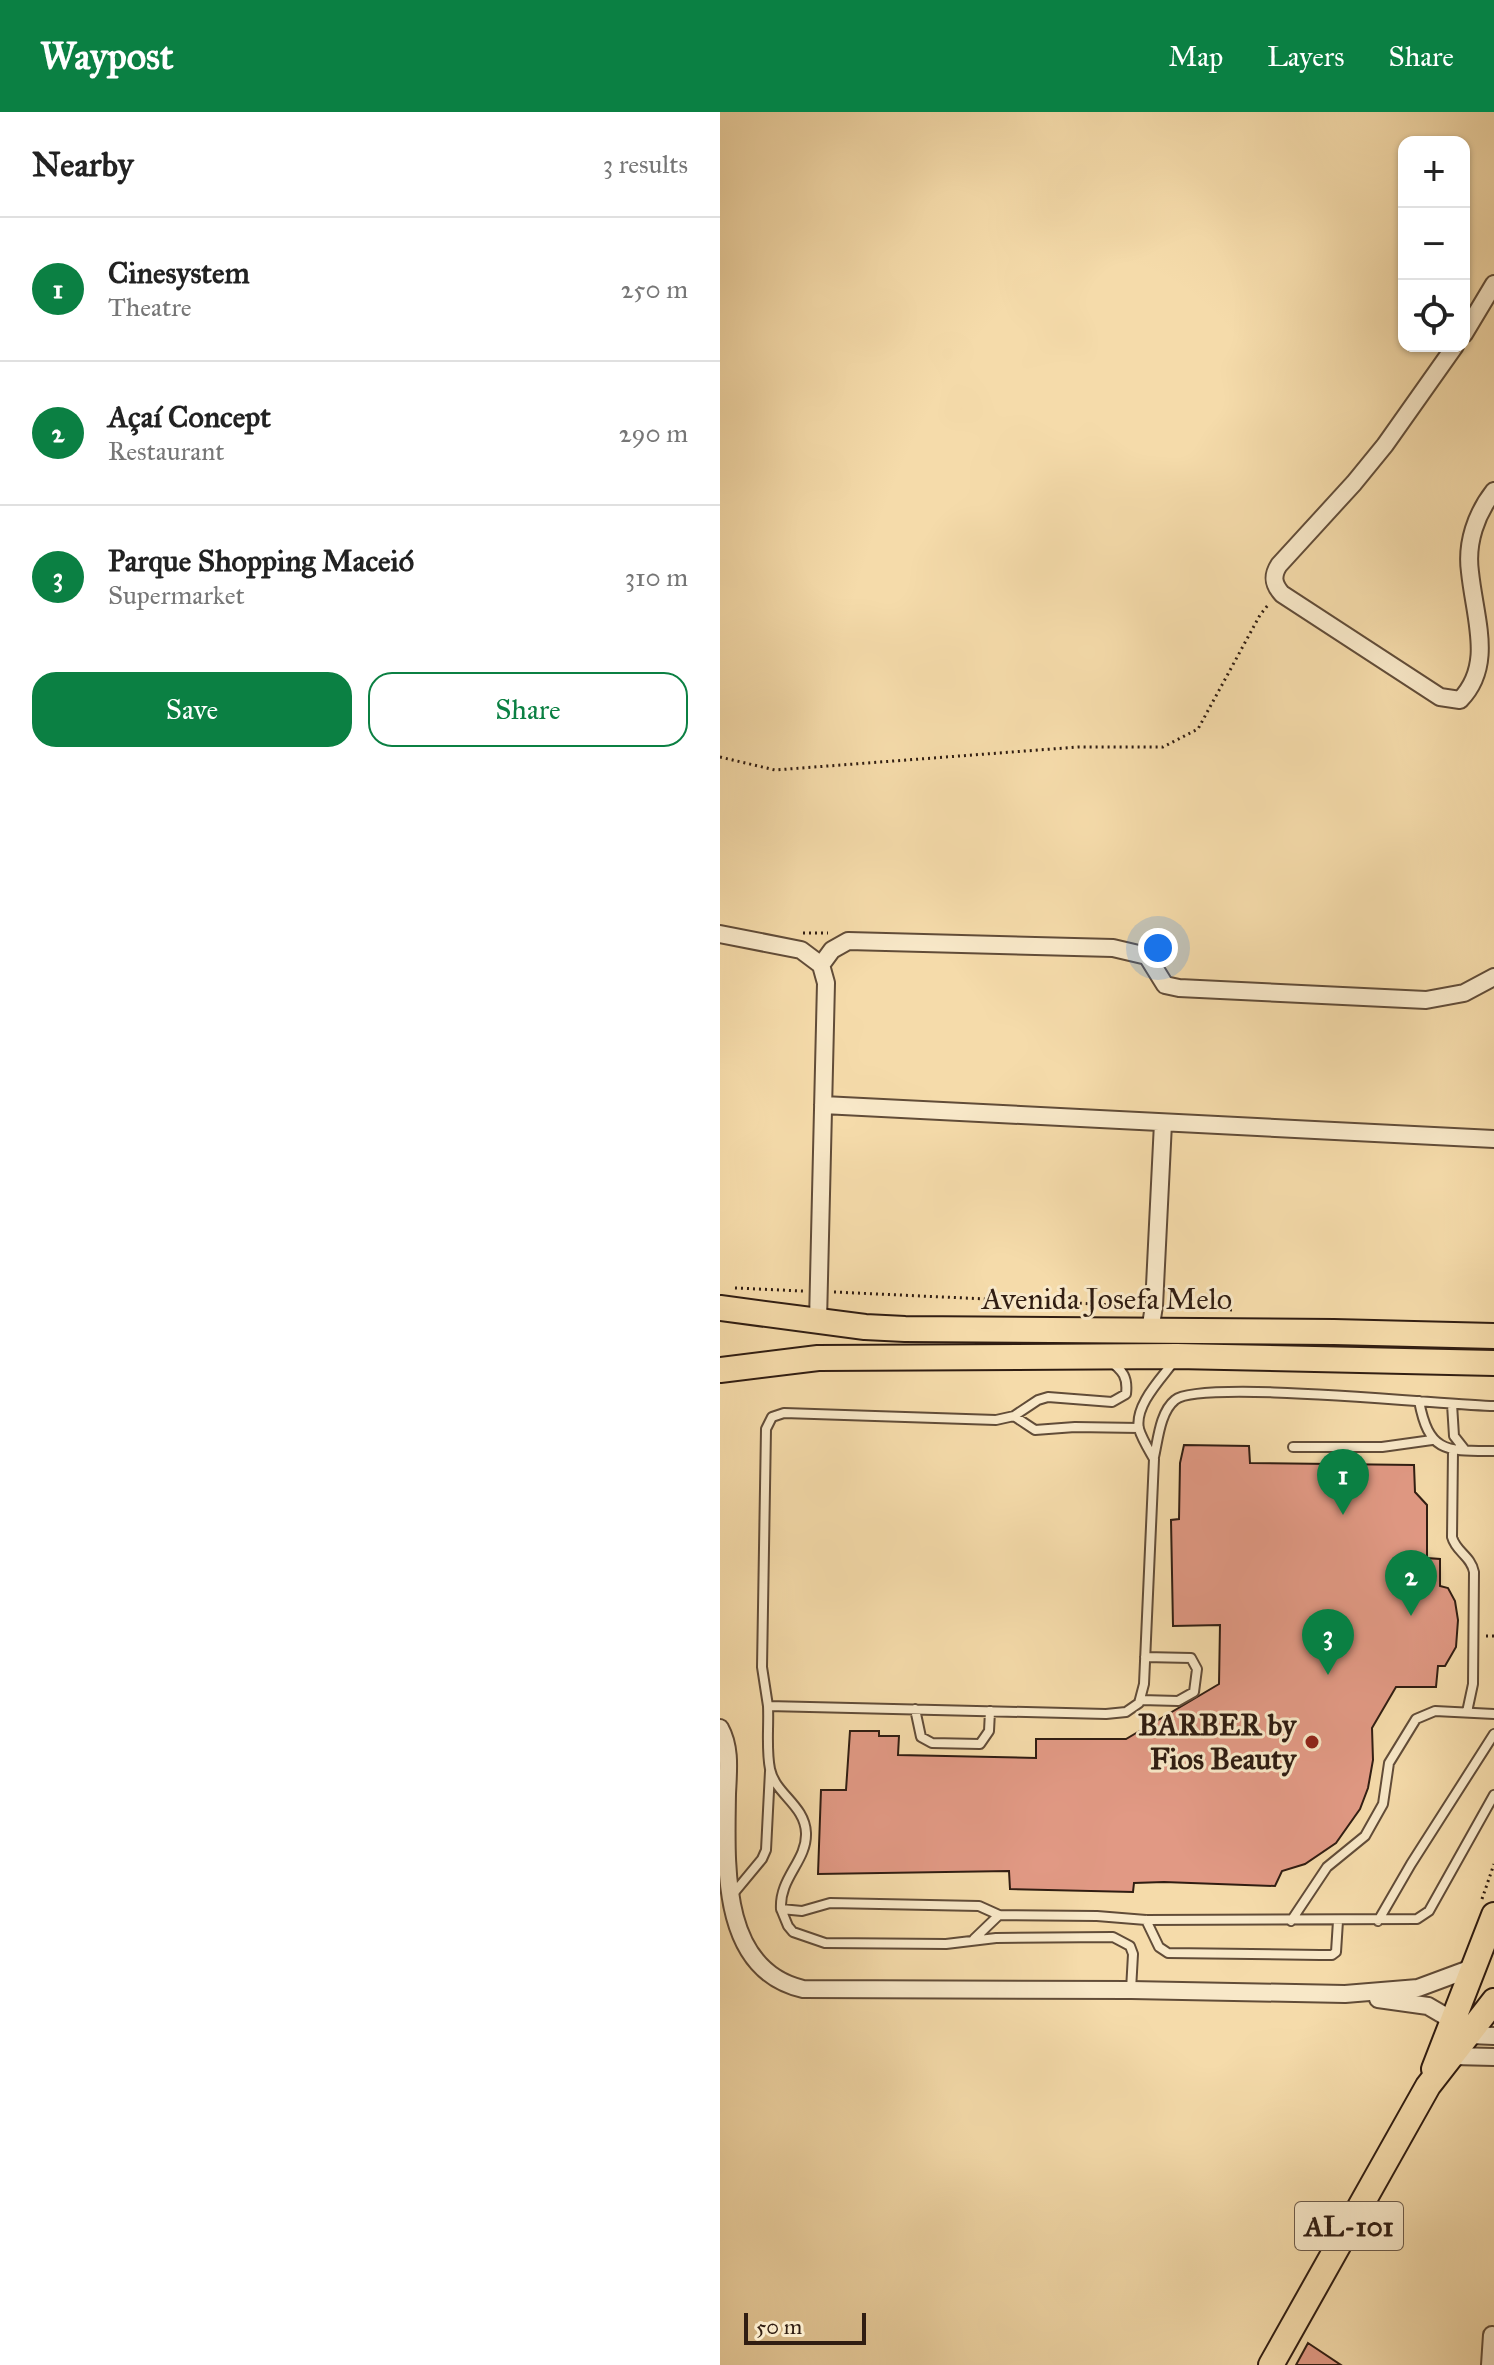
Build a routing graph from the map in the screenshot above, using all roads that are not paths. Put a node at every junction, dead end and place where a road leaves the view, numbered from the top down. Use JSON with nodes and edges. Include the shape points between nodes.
{"nodes":[{"id":1,"x":1494,"y":284,"type":"edge"},
{"id":2,"x":1470,"y":324,"type":"edge"},
{"id":3,"x":1451,"y":352,"type":"edge"},
{"id":4,"x":1494,"y":491,"type":"edge"},
{"id":5,"x":720,"y":934,"type":"edge"},
{"id":6,"x":821,"y":965,"type":"junction"},
{"id":7,"x":1494,"y":977,"type":"edge"},
{"id":8,"x":823,"y":1105,"type":"junction"},
{"id":9,"x":1163,"y":1123,"type":"junction"},
{"id":10,"x":1494,"y":1139,"type":"edge"},
{"id":11,"x":725,"y":1303,"type":"edge"},
{"id":12,"x":818,"y":1321,"type":"junction"},
{"id":13,"x":1150,"y":1331,"type":"junction"},
{"id":14,"x":1494,"y":1336,"type":"edge"},
{"id":15,"x":1103,"y":1356,"type":"junction"},
{"id":16,"x":1177,"y":1356,"type":"junction"},
{"id":17,"x":1494,"y":1363,"type":"edge"},
{"id":18,"x":720,"y":1370,"type":"edge"},
{"id":19,"x":1419,"y":1401,"type":"junction"},
{"id":20,"x":1452,"y":1404,"type":"junction"},
{"id":21,"x":1494,"y":1406,"type":"edge"},
{"id":22,"x":1014,"y":1416,"type":"junction"},
{"id":23,"x":1139,"y":1428,"type":"junction"},
{"id":24,"x":1432,"y":1440,"type":"junction"},
{"id":25,"x":1293,"y":1447,"type":"dead end"},
{"id":26,"x":1453,"y":1451,"type":"junction"},
{"id":27,"x":1466,"y":1451,"type":"junction"},
{"id":28,"x":1494,"y":1451,"type":"edge"},
{"id":29,"x":1154,"y":1459,"type":"junction"},
{"id":30,"x":1145,"y":1657,"type":"junction"},
{"id":31,"x":1141,"y":1700,"type":"junction"},
{"id":32,"x":768,"y":1706,"type":"junction"},
{"id":33,"x":915,"y":1709,"type":"junction"},
{"id":34,"x":990,"y":1711,"type":"junction"},
{"id":35,"x":1467,"y":1712,"type":"junction"},
{"id":36,"x":1494,"y":1714,"type":"edge"},
{"id":37,"x":720,"y":1728,"type":"edge"},
{"id":38,"x":1494,"y":1734,"type":"edge"},
{"id":39,"x":770,"y":1770,"type":"junction"},
{"id":40,"x":1494,"y":1795,"type":"edge"},
{"id":41,"x":727,"y":1901,"type":"junction"},
{"id":42,"x":781,"y":1909,"type":"junction"},
{"id":43,"x":999,"y":1915,"type":"junction"},
{"id":44,"x":1494,"y":1915,"type":"edge"},
{"id":45,"x":1146,"y":1920,"type":"junction"},
{"id":46,"x":1291,"y":1921,"type":"junction"},
{"id":47,"x":1338,"y":1921,"type":"junction"},
{"id":48,"x":1378,"y":1921,"type":"junction"},
{"id":49,"x":973,"y":1940,"type":"junction"},
{"id":50,"x":1472,"y":1968,"type":"junction"},
{"id":51,"x":1131,"y":1990,"type":"junction"},
{"id":52,"x":1345,"y":1994,"type":"junction"},
{"id":53,"x":1494,"y":2001,"type":"edge"},
{"id":54,"x":1472,"y":2030,"type":"edge"},
{"id":55,"x":1453,"y":2056,"type":"junction"},
{"id":56,"x":1494,"y":2057,"type":"edge"},
{"id":57,"x":1428,"y":2086,"type":"junction"},
{"id":58,"x":1492,"y":2335,"type":"edge"},
{"id":59,"x":1271,"y":2365,"type":"edge"},
{"id":60,"x":1490,"y":2365,"type":"edge"}],
"edges":[{"from":1,"to":2,"type":"street"},
{"from":3,"to":4,"type":"street","via":[[1385,445],[1279,565],[1276,583],[1440,697],[1460,700],[1476,687],[1491,659],[1469,555],[1472,532]]},
{"from":5,"to":6,"type":"street","via":[[801,950]]},
{"from":6,"to":7,"type":"street","via":[[848,941],[1113,948],[1147,956],[1165,985],[1179,988],[1426,1000],[1464,993]]},
{"from":6,"to":8,"type":"street","via":[[826,983]]},
{"from":8,"to":9,"type":"street"},
{"from":8,"to":12,"type":"street"},
{"from":9,"to":10,"type":"street"},
{"from":9,"to":13,"type":"street"},
{"from":11,"to":12,"type":"main road","name":"Avenida Josefa Melo"},
{"from":12,"to":13,"type":"main road","name":"Avenida Josefa Melo","via":[[905,1329]]},
{"from":13,"to":14,"type":"main road","name":"Avenida Josefa Melo"},
{"from":15,"to":16,"type":"main road","name":"Avenida Josefa Melo"},
{"from":15,"to":18,"type":"main road","name":"Avenida Josefa Melo","via":[[818,1358]]},
{"from":15,"to":22,"type":"lane","via":[[1124,1373],[1126,1394],[1118,1401],[1048,1397]]},
{"from":16,"to":17,"type":"main road","name":"Avenida Josefa Melo"},
{"from":16,"to":23,"type":"lane","via":[[1148,1397]]},
{"from":19,"to":20,"type":"lane"},
{"from":19,"to":24,"type":"lane"},
{"from":19,"to":29,"type":"lane","via":[[1185,1395],[1170,1404]]},
{"from":20,"to":21,"type":"lane"},
{"from":20,"to":27,"type":"lane","via":[[1454,1436]]},
{"from":22,"to":23,"type":"lane","via":[[1035,1430]]},
{"from":22,"to":32,"type":"lane","via":[[772,1417],[766,1429],[762,1667]]},
{"from":23,"to":29,"type":"lane"},
{"from":24,"to":25,"type":"lane","via":[[1382,1447]]},
{"from":24,"to":26,"type":"lane"},
{"from":26,"to":27,"type":"lane"},
{"from":26,"to":35,"type":"lane","via":[[1452,1537],[1474,1572],[1473,1684]]},
{"from":27,"to":28,"type":"lane"},
{"from":29,"to":30,"type":"lane"},
{"from":30,"to":31,"type":"lane"},
{"from":30,"to":31,"type":"lane","via":[[1191,1658],[1197,1669],[1194,1692],[1178,1701]]},
{"from":31,"to":34,"type":"lane","via":[[1117,1714]]},
{"from":32,"to":33,"type":"lane"},
{"from":32,"to":39,"type":"lane"},
{"from":33,"to":34,"type":"lane"},
{"from":33,"to":34,"type":"lane","via":[[921,1737],[932,1743],[980,1744],[989,1731]]},
{"from":35,"to":36,"type":"lane"},
{"from":35,"to":46,"type":"lane","via":[[1435,1711],[1416,1719],[1389,1763],[1383,1804],[1365,1836],[1327,1867]]},
{"from":37,"to":41,"type":"street","via":[[728,1755]]},
{"from":38,"to":48,"type":"lane"},
{"from":39,"to":41,"type":"lane","via":[[766,1850]]},
{"from":39,"to":42,"type":"lane","via":[[804,1820],[806,1835],[784,1883]]},
{"from":40,"to":48,"type":"lane","via":[[1429,1911],[1417,1919]]},
{"from":41,"to":51,"type":"street","via":[[744,1952],[783,1985]]},
{"from":42,"to":43,"type":"lane","via":[[802,1911],[830,1903],[979,1906]]},
{"from":42,"to":49,"type":"lane","via":[[793,1932],[825,1943]]},
{"from":43,"to":45,"type":"lane"},
{"from":43,"to":49,"type":"lane"},
{"from":44,"to":50,"type":"main road","number":"AL-101"},
{"from":45,"to":46,"type":"lane"},
{"from":45,"to":47,"type":"lane","via":[[1159,1947],[1168,1953],[1304,1955],[1336,1952]]},
{"from":46,"to":47,"type":"lane"},
{"from":47,"to":48,"type":"lane"},
{"from":49,"to":51,"type":"lane","via":[[1113,1937],[1130,1946],[1133,1954]]},
{"from":50,"to":52,"type":"street","via":[[1418,1988]]},
{"from":50,"to":54,"type":"main road","number":"AL-101"},
{"from":51,"to":52,"type":"street"},
{"from":52,"to":54,"type":"street","via":[[1428,2006]]},
{"from":53,"to":54,"type":"main road","number":"AL-101"},
{"from":54,"to":55,"type":"main road","number":"AL-101"},
{"from":54,"to":57,"type":"main road","number":"AL-101"},
{"from":55,"to":56,"type":"street"},
{"from":55,"to":57,"type":"main road","number":"AL-101"},
{"from":57,"to":59,"type":"main road","number":"AL-101"},
{"from":58,"to":60,"type":"street"}]}
